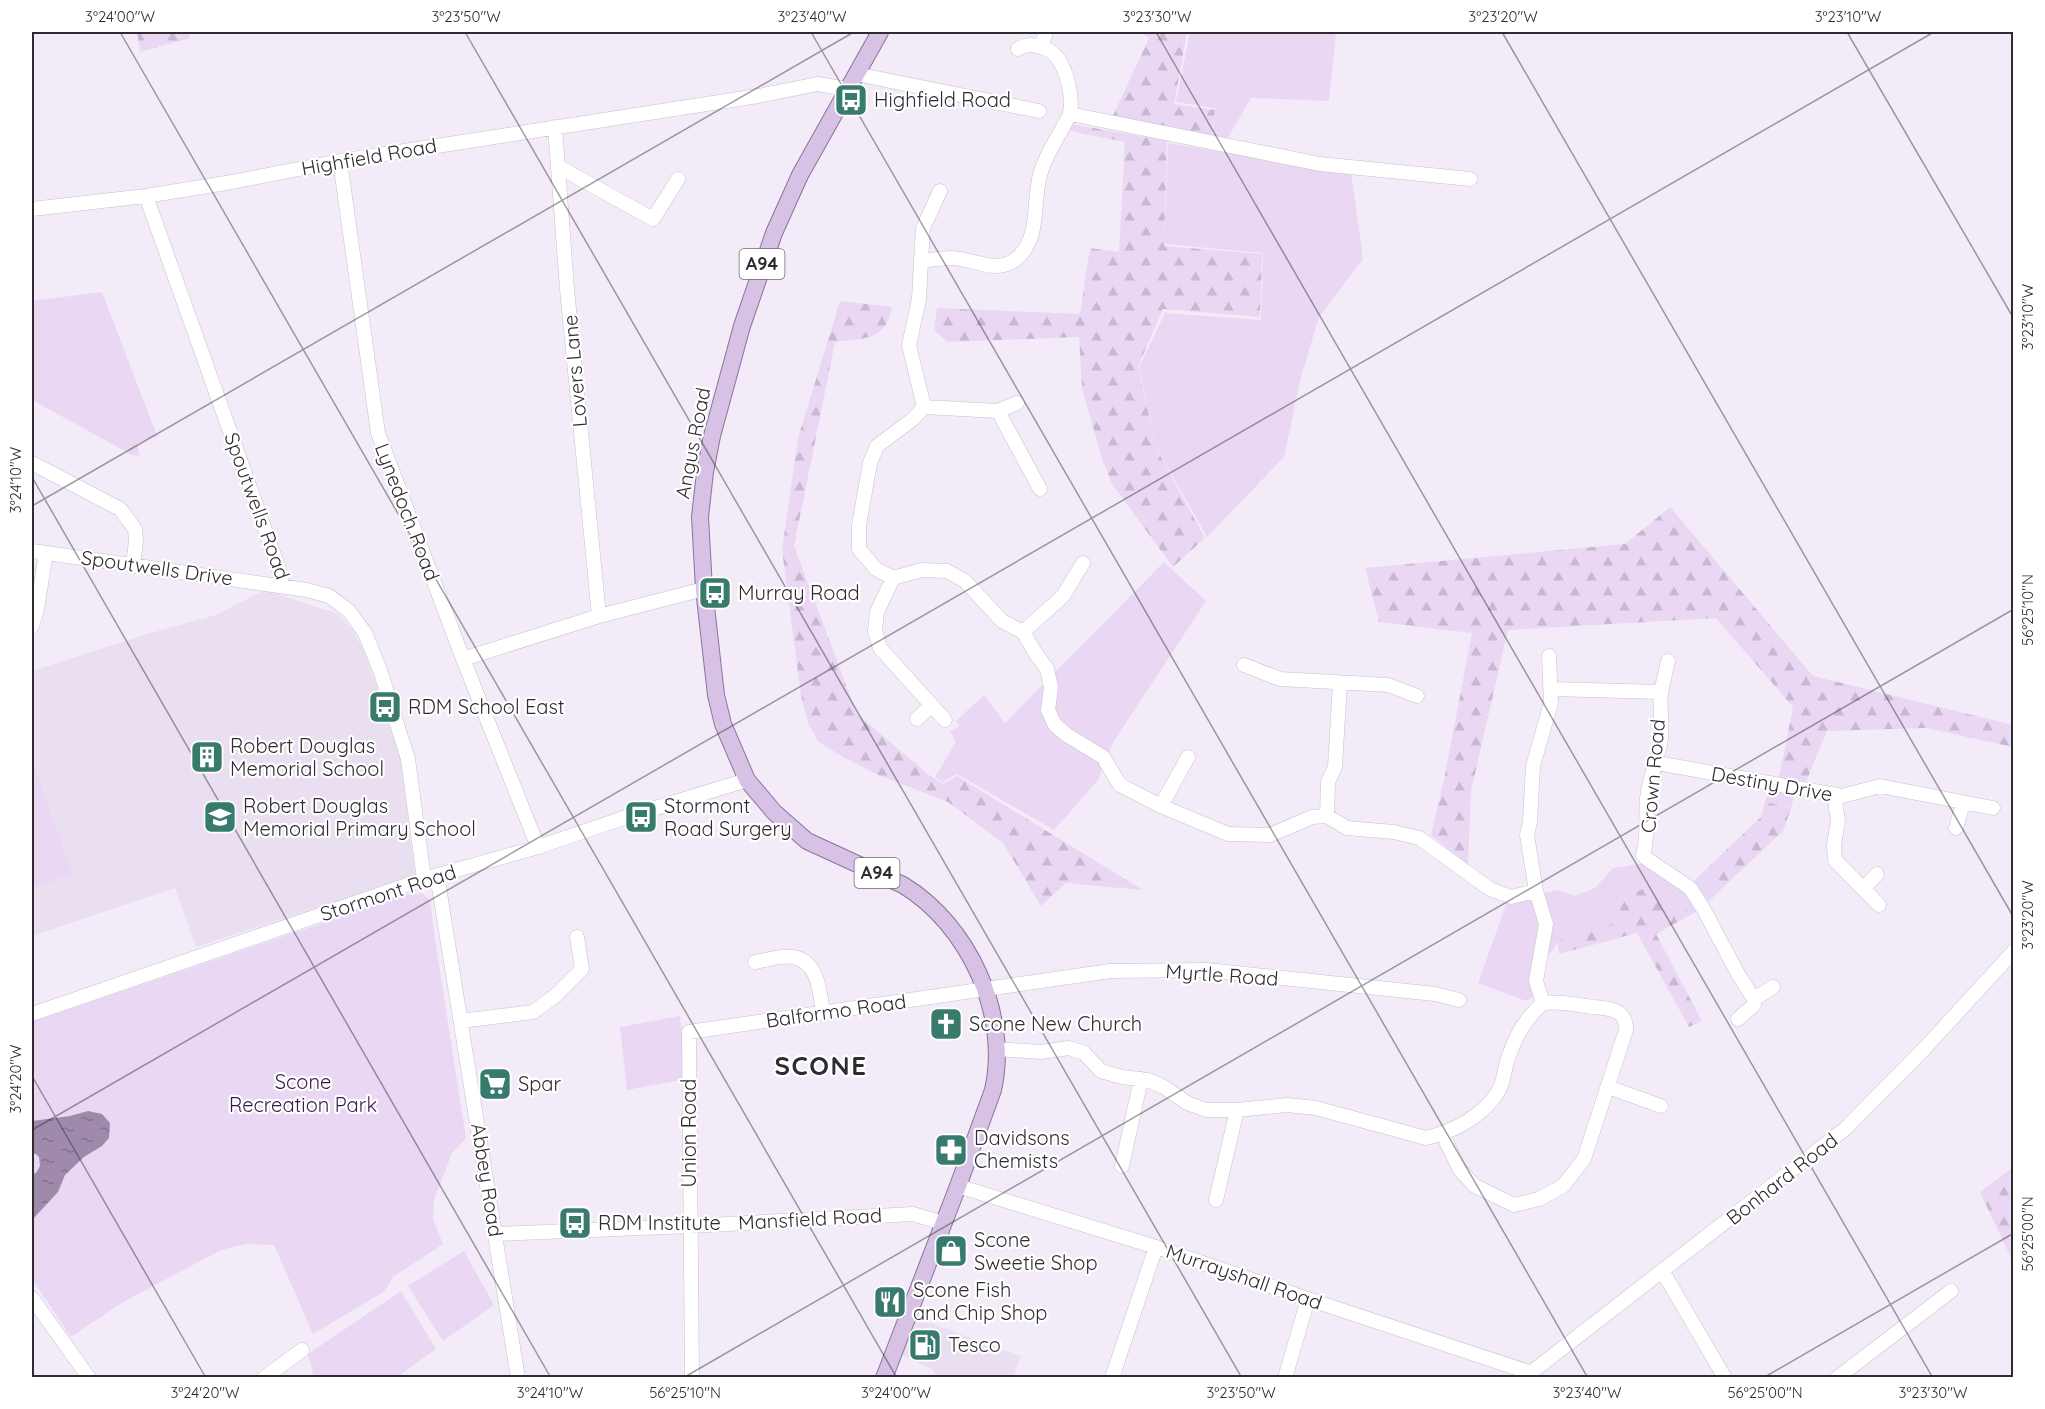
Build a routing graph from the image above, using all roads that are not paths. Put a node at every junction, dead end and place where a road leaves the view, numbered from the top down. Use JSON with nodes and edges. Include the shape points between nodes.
{"nodes":[{"id":1,"x":880,"y":32,"type":"edge"},
{"id":2,"x":1046,"y":32,"type":"edge"},
{"id":3,"x":1041,"y":47,"type":"junction"},
{"id":4,"x":1018,"y":49,"type":"dead end"},
{"id":5,"x":852,"y":82,"type":"junction"},
{"id":6,"x":1039,"y":111,"type":"dead end"},
{"id":7,"x":1070,"y":114,"type":"junction"},
{"id":8,"x":555,"y":127,"type":"junction"},
{"id":9,"x":340,"y":161,"type":"junction"},
{"id":10,"x":559,"y":167,"type":"junction"},
{"id":11,"x":678,"y":178,"type":"dead end"},
{"id":12,"x":1470,"y":179,"type":"dead end"},
{"id":13,"x":940,"y":191,"type":"dead end"},
{"id":14,"x":146,"y":196,"type":"junction"},
{"id":15,"x":32,"y":209,"type":"edge"},
{"id":16,"x":921,"y":261,"type":"junction"},
{"id":17,"x":1017,"y":403,"type":"dead end"},
{"id":18,"x":924,"y":407,"type":"junction"},
{"id":19,"x":998,"y":411,"type":"junction"},
{"id":20,"x":32,"y":463,"type":"edge"},
{"id":21,"x":1040,"y":489,"type":"dead end"},
{"id":22,"x":39,"y":552,"type":"edge"},
{"id":23,"x":1083,"y":563,"type":"dead end"},
{"id":24,"x":133,"y":564,"type":"junction"},
{"id":25,"x":893,"y":578,"type":"junction"},
{"id":26,"x":282,"y":586,"type":"junction"},
{"id":27,"x":704,"y":589,"type":"junction"},
{"id":28,"x":599,"y":616,"type":"junction"},
{"id":29,"x":32,"y":626,"type":"edge"},
{"id":30,"x":1023,"y":632,"type":"junction"},
{"id":31,"x":1548,"y":656,"type":"dead end"},
{"id":32,"x":463,"y":659,"type":"junction"},
{"id":33,"x":1668,"y":661,"type":"dead end"},
{"id":34,"x":1244,"y":665,"type":"dead end"},
{"id":35,"x":1340,"y":683,"type":"junction"},
{"id":36,"x":1551,"y":689,"type":"junction"},
{"id":37,"x":1661,"y":692,"type":"junction"},
{"id":38,"x":1417,"y":696,"type":"dead end"},
{"id":39,"x":931,"y":706,"type":"junction"},
{"id":40,"x":918,"y":719,"type":"dead end"},
{"id":41,"x":945,"y":720,"type":"dead end"},
{"id":42,"x":1188,"y":757,"type":"dead end"},
{"id":43,"x":1657,"y":763,"type":"junction"},
{"id":44,"x":747,"y":780,"type":"junction"},
{"id":45,"x":1834,"y":794,"type":"junction"},
{"id":46,"x":1963,"y":802,"type":"junction"},
{"id":47,"x":1161,"y":806,"type":"junction"},
{"id":48,"x":1993,"y":808,"type":"dead end"},
{"id":49,"x":1326,"y":816,"type":"junction"},
{"id":50,"x":1956,"y":828,"type":"dead end"},
{"id":51,"x":538,"y":847,"type":"junction"},
{"id":52,"x":1877,"y":874,"type":"dead end"},
{"id":53,"x":431,"y":877,"type":"junction"},
{"id":54,"x":1863,"y":889,"type":"junction"},
{"id":55,"x":1536,"y":891,"type":"junction"},
{"id":56,"x":1879,"y":905,"type":"dead end"},
{"id":57,"x":577,"y":937,"type":"dead end"},
{"id":58,"x":2013,"y":951,"type":"edge"},
{"id":59,"x":755,"y":962,"type":"dead end"},
{"id":60,"x":1773,"y":987,"type":"dead end"},
{"id":61,"x":984,"y":989,"type":"junction"},
{"id":62,"x":1754,"y":999,"type":"junction"},
{"id":63,"x":1459,"y":1000,"type":"dead end"},
{"id":64,"x":1543,"y":1003,"type":"junction"},
{"id":65,"x":823,"y":1013,"type":"junction"},
{"id":66,"x":32,"y":1014,"type":"edge"},
{"id":67,"x":1738,"y":1019,"type":"dead end"},
{"id":68,"x":461,"y":1021,"type":"junction"},
{"id":69,"x":689,"y":1032,"type":"joint"},
{"id":70,"x":997,"y":1048,"type":"junction"},
{"id":71,"x":1141,"y":1079,"type":"junction"},
{"id":72,"x":1608,"y":1087,"type":"junction"},
{"id":73,"x":1661,"y":1106,"type":"dead end"},
{"id":74,"x":1237,"y":1110,"type":"junction"},
{"id":75,"x":1443,"y":1135,"type":"junction"},
{"id":76,"x":1122,"y":1166,"type":"dead end"},
{"id":77,"x":958,"y":1186,"type":"junction"},
{"id":78,"x":1216,"y":1200,"type":"dead end"},
{"id":79,"x":943,"y":1222,"type":"junction"},
{"id":80,"x":690,"y":1226,"type":"junction"},
{"id":81,"x":495,"y":1234,"type":"junction"},
{"id":82,"x":1156,"y":1246,"type":"junction"},
{"id":83,"x":1663,"y":1272,"type":"junction"},
{"id":84,"x":1951,"y":1292,"type":"dead end"},
{"id":85,"x":32,"y":1298,"type":"edge"},
{"id":86,"x":1308,"y":1299,"type":"junction"},
{"id":87,"x":302,"y":1350,"type":"dead end"},
{"id":88,"x":1526,"y":1375,"type":"edge"},
{"id":89,"x":89,"y":1377,"type":"edge"},
{"id":90,"x":264,"y":1377,"type":"edge"},
{"id":91,"x":518,"y":1377,"type":"edge"},
{"id":92,"x":693,"y":1377,"type":"edge"},
{"id":93,"x":884,"y":1377,"type":"edge"},
{"id":94,"x":1112,"y":1377,"type":"edge"},
{"id":95,"x":1285,"y":1377,"type":"edge"},
{"id":96,"x":1725,"y":1377,"type":"edge"},
{"id":97,"x":1837,"y":1377,"type":"edge"}],
"edges":[{"from":1,"to":5,"type":"main road","name":"Angus Road","number":"A94"},
{"from":2,"to":3,"type":"street"},
{"from":3,"to":4,"type":"street","via":[[1032,44]]},
{"from":3,"to":7,"type":"street","via":[[1063,66]]},
{"from":5,"to":6,"type":"street","name":"Highfield Road"},
{"from":5,"to":8,"type":"street","name":"Highfield Road","via":[[818,84]]},
{"from":5,"to":27,"type":"main road","name":"Angus Road","number":"A94","via":[[800,174],[774,233],[742,327],[705,472],[700,517]]},
{"from":7,"to":12,"type":"street","via":[[1320,164]]},
{"from":7,"to":16,"type":"street","via":[[1044,163],[1032,236],[1013,261],[987,266],[954,258]]},
{"from":8,"to":9,"type":"street","name":"Highfield Road"},
{"from":8,"to":10,"type":"street","name":"Lovers Lane"},
{"from":9,"to":14,"type":"street","name":"Highfield Road"},
{"from":9,"to":32,"type":"street","name":"Lynedoch Road","via":[[378,433]]},
{"from":10,"to":11,"type":"street","via":[[653,219]]},
{"from":10,"to":28,"type":"street","name":"Lovers Lane","via":[[573,358]]},
{"from":13,"to":16,"type":"street","via":[[923,228]]},
{"from":14,"to":15,"type":"street","name":"Highfield Road"},
{"from":14,"to":26,"type":"street","name":"Spoutwells Road"},
{"from":16,"to":18,"type":"street","via":[[919,298],[909,345]]},
{"from":17,"to":19,"type":"street"},
{"from":18,"to":19,"type":"street"},
{"from":18,"to":25,"type":"street","via":[[877,446],[870,463],[859,525],[859,549],[876,569]]},
{"from":19,"to":21,"type":"street"},
{"from":20,"to":24,"type":"street","via":[[120,509],[135,529]]},
{"from":22,"to":24,"type":"street","name":"Spoutwells Drive"},
{"from":22,"to":29,"type":"street","via":[[37,609]]},
{"from":23,"to":30,"type":"street","via":[[1063,596]]},
{"from":24,"to":26,"type":"street","name":"Spoutwells Drive"},
{"from":25,"to":30,"type":"street","via":[[922,570],[947,571],[965,581],[1002,621]]},
{"from":25,"to":39,"type":"street","via":[[878,612],[875,632],[880,648]]},
{"from":26,"to":53,"type":"street","name":"Spoutwells Road","via":[[329,596],[349,611],[365,633],[408,759]]},
{"from":27,"to":28,"type":"street"},
{"from":27,"to":44,"type":"main road","name":"Angus Road","number":"A94","via":[[716,695],[723,724]]},
{"from":28,"to":32,"type":"street"},
{"from":30,"to":47,"type":"street","via":[[1047,669],[1051,687],[1048,710],[1055,725],[1103,757],[1120,785]]},
{"from":31,"to":36,"type":"street"},
{"from":32,"to":51,"type":"street","name":"Lynedoch Road"},
{"from":33,"to":37,"type":"street","name":"Crown Road"},
{"from":34,"to":35,"type":"street","via":[[1280,679]]},
{"from":35,"to":38,"type":"street","via":[[1388,685]]},
{"from":35,"to":49,"type":"street","via":[[1335,767],[1328,782]]},
{"from":36,"to":37,"type":"street","name":"Crown Road"},
{"from":36,"to":55,"type":"street","via":[[1547,721],[1533,766],[1527,835]]},
{"from":37,"to":43,"type":"street","name":"Crown Road"},
{"from":39,"to":40,"type":"street"},
{"from":39,"to":41,"type":"street"},
{"from":42,"to":47,"type":"street"},
{"from":43,"to":45,"type":"street","name":"Destiny Drive"},
{"from":43,"to":62,"type":"street","name":"Crown Road","via":[[1648,788],[1644,855],[1690,888]]},
{"from":44,"to":51,"type":"street","name":"Stormont Road"},
{"from":44,"to":61,"type":"main road","name":"Angus Road","number":"A94","via":[[807,842],[918,894],[958,938]]},
{"from":45,"to":46,"type":"street","name":"Destiny Drive","via":[[1842,796],[1880,786]]},
{"from":45,"to":54,"type":"street","via":[[1838,821],[1835,860]]},
{"from":46,"to":48,"type":"street","name":"Destiny Drive"},
{"from":46,"to":50,"type":"street"},
{"from":47,"to":49,"type":"street","via":[[1228,834],[1270,835],[1312,817]]},
{"from":49,"to":55,"type":"street","via":[[1347,828],[1419,838],[1490,889],[1511,897]]},
{"from":51,"to":53,"type":"street","name":"Stormont Road"},
{"from":52,"to":54,"type":"street"},
{"from":53,"to":66,"type":"street","name":"Stormont Road"},
{"from":53,"to":68,"type":"street","name":"Abbey Road"},
{"from":54,"to":56,"type":"street"},
{"from":55,"to":64,"type":"street","via":[[1546,924],[1536,981]]},
{"from":57,"to":68,"type":"street","via":[[582,969],[533,1012]]},
{"from":58,"to":83,"type":"street","name":"Bonhard Road","via":[[1845,1130]]},
{"from":59,"to":65,"type":"street","via":[[792,957],[807,964],[818,984]]},
{"from":60,"to":62,"type":"street"},
{"from":61,"to":63,"type":"street","name":"Myrtle Road","via":[[1110,971],[1207,970],[1435,994]]},
{"from":61,"to":65,"type":"street","name":"Balformo Road"},
{"from":61,"to":70,"type":"main road","number":"A94","via":[[992,1009]]},
{"from":62,"to":67,"type":"street","via":[[1754,1005]]},
{"from":64,"to":72,"type":"street","via":[[1606,1007],[1618,1012],[1626,1030]]},
{"from":64,"to":75,"type":"street","via":[[1513,1041],[1499,1090],[1483,1110]]},
{"from":65,"to":69,"type":"street","name":"Balformo Road"},
{"from":68,"to":81,"type":"street","name":"Abbey Road"},
{"from":69,"to":80,"type":"street","name":"Union Road"},
{"from":70,"to":71,"type":"street","via":[[1041,1052],[1069,1048],[1084,1053],[1101,1071]]},
{"from":70,"to":77,"type":"main road","number":"A94","via":[[993,1090]]},
{"from":71,"to":74,"type":"street","via":[[1206,1110]]},
{"from":71,"to":76,"type":"street"},
{"from":72,"to":73,"type":"street"},
{"from":72,"to":75,"type":"street","via":[[1584,1160],[1563,1186],[1539,1199],[1514,1205],[1474,1186],[1460,1170]]},
{"from":74,"to":75,"type":"street","via":[[1287,1105],[1316,1108],[1426,1138]]},
{"from":74,"to":78,"type":"street"},
{"from":77,"to":79,"type":"main road","number":"A94"},
{"from":77,"to":82,"type":"street","name":"Murrayshall Road"},
{"from":79,"to":80,"type":"street","name":"Mansfield Road","via":[[913,1214]]},
{"from":79,"to":93,"type":"main road","number":"A94"},
{"from":80,"to":81,"type":"street","name":"Mansfield Road"},
{"from":80,"to":92,"type":"street","name":"Union Road"},
{"from":81,"to":91,"type":"street","name":"Abbey Road"},
{"from":82,"to":86,"type":"street","name":"Murrayshall Road"},
{"from":82,"to":94,"type":"street"},
{"from":83,"to":88,"type":"street","name":"Bonhard Road"},
{"from":83,"to":96,"type":"street"},
{"from":84,"to":97,"type":"street"},
{"from":85,"to":89,"type":"street"},
{"from":86,"to":88,"type":"street","name":"Murrayshall Road"},
{"from":86,"to":95,"type":"street"},
{"from":87,"to":90,"type":"street"}]}
